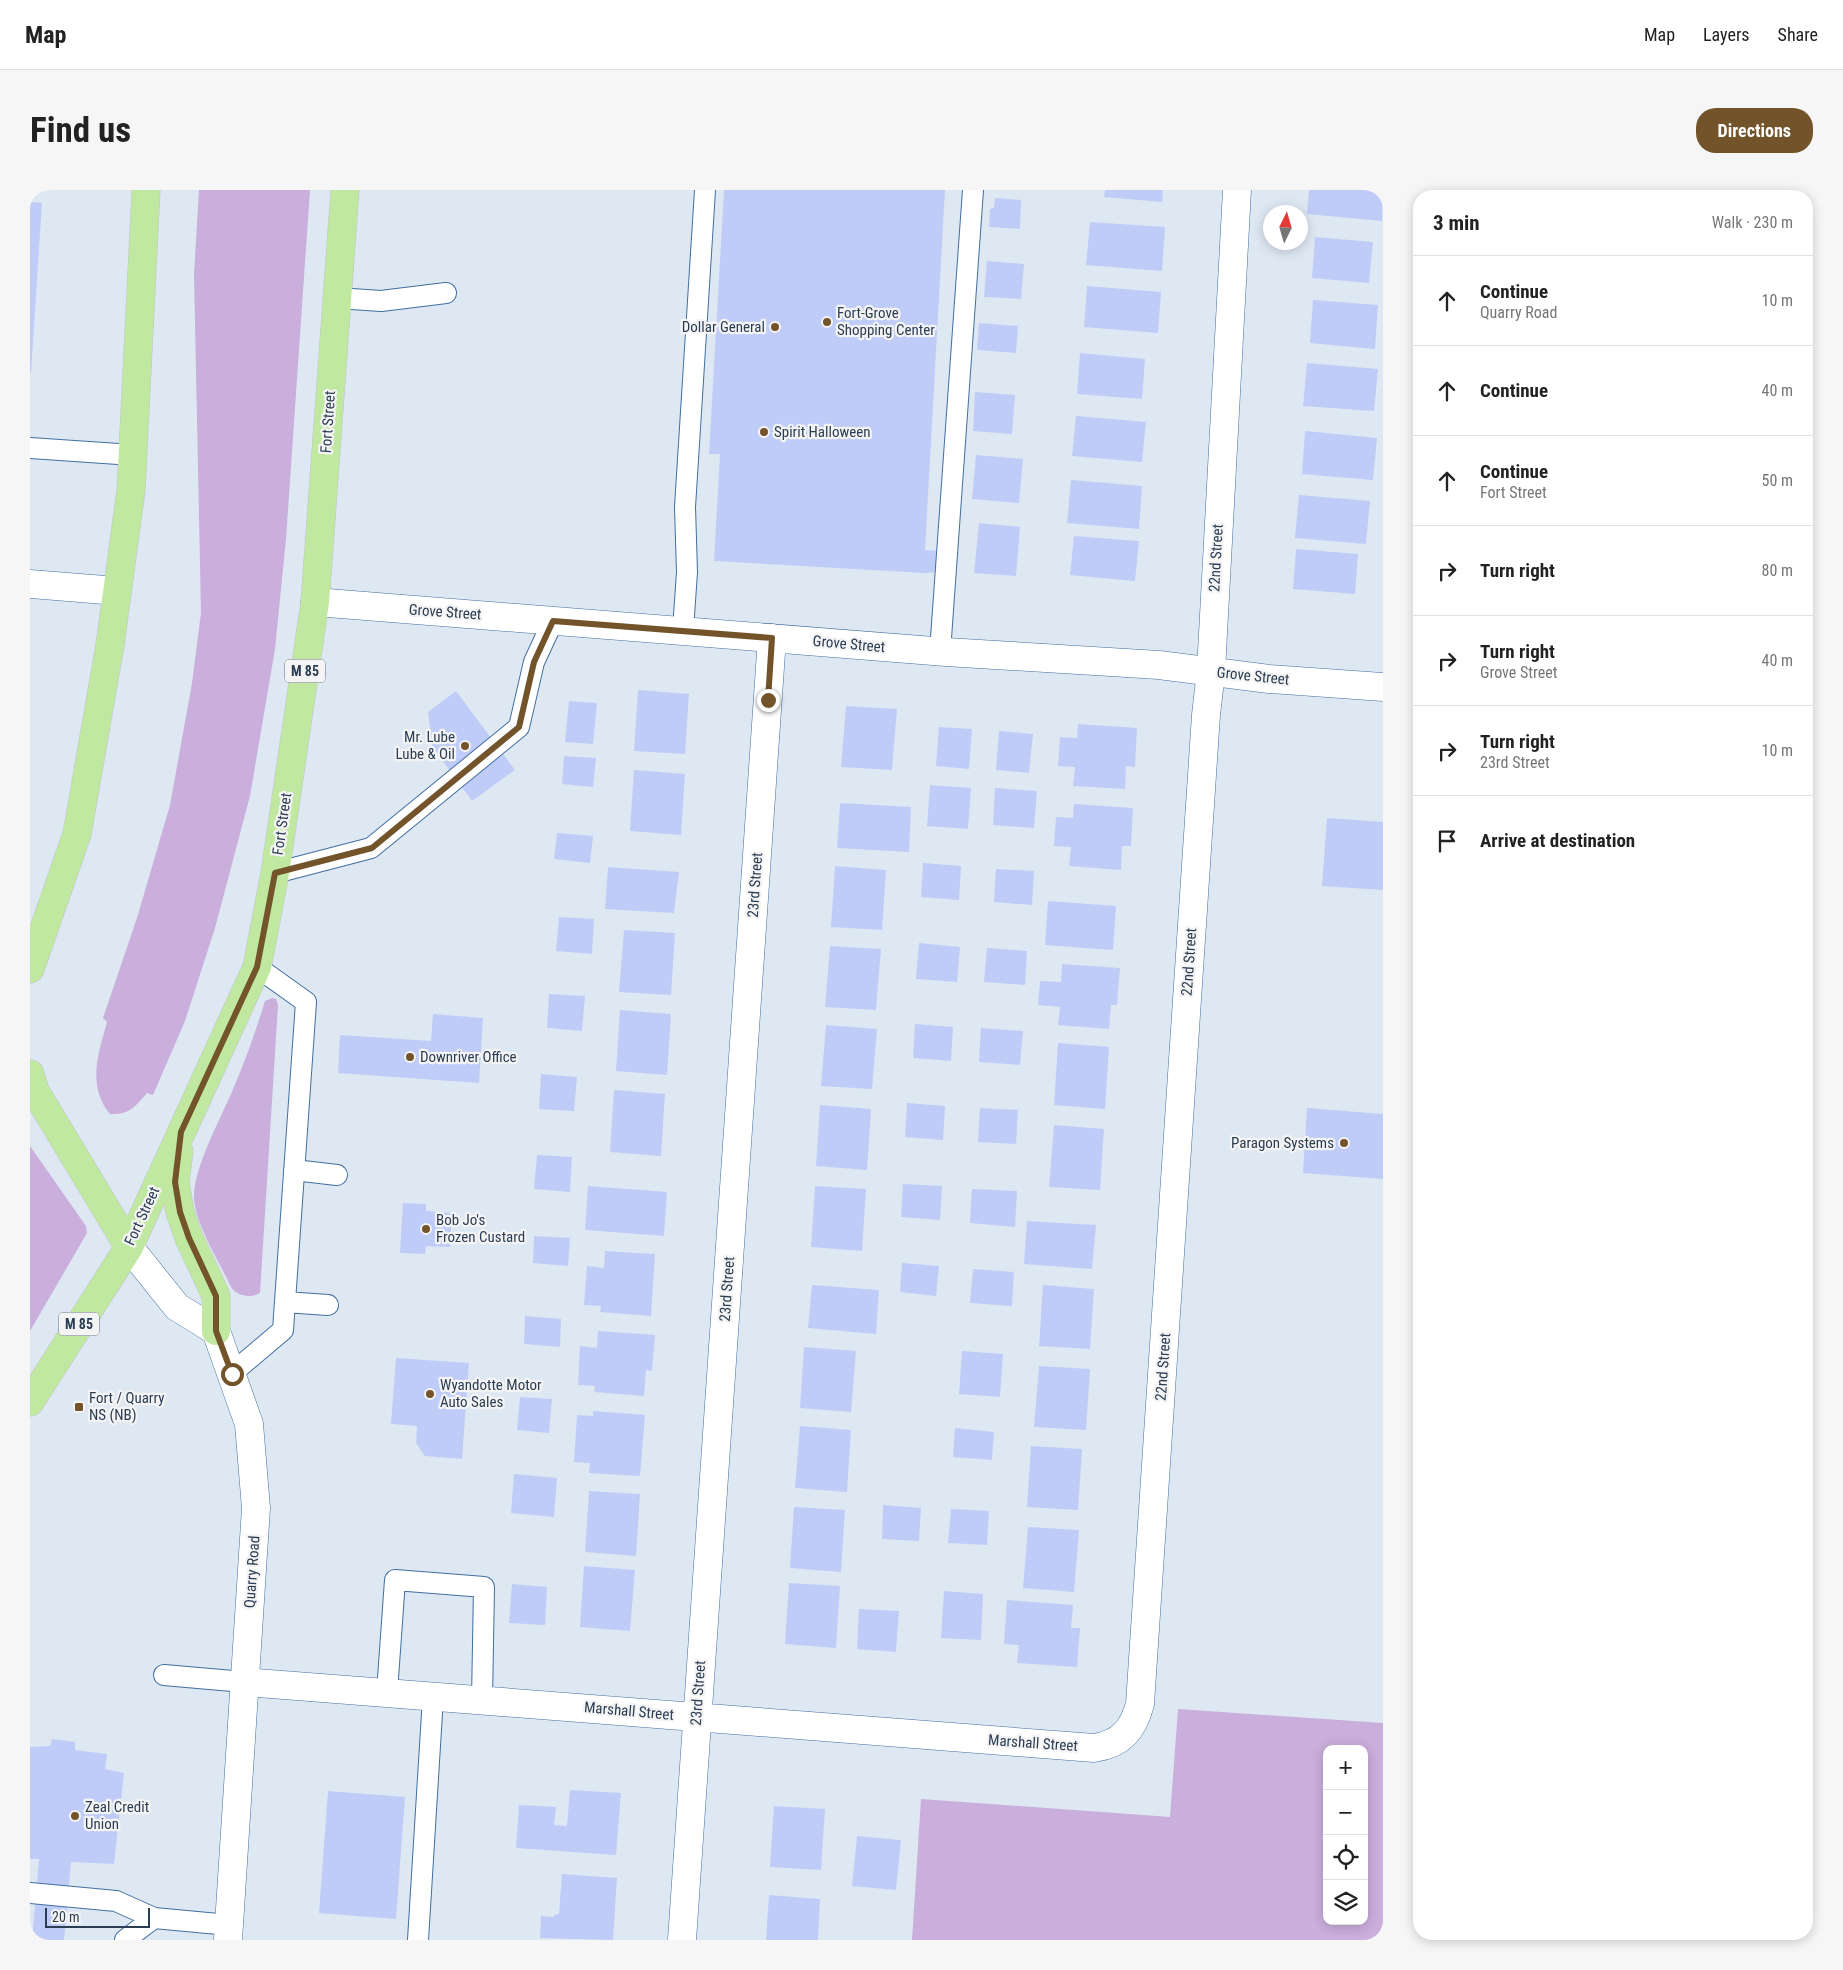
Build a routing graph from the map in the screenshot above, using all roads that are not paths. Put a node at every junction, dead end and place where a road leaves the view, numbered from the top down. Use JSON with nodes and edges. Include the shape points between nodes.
{"nodes":[{"id":1,"x":146,"y":190,"type":"edge"},
{"id":2,"x":345,"y":190,"type":"edge"},
{"id":3,"x":705,"y":190,"type":"edge"},
{"id":4,"x":973,"y":190,"type":"edge"},
{"id":5,"x":1237,"y":190,"type":"edge"},
{"id":6,"x":446,"y":293,"type":"dead end"},
{"id":7,"x":337,"y":298,"type":"junction"},
{"id":8,"x":30,"y":448,"type":"edge"},
{"id":9,"x":133,"y":455,"type":"junction"},
{"id":10,"x":30,"y":584,"type":"edge"},
{"id":11,"x":117,"y":591,"type":"junction"},
{"id":12,"x":315,"y":602,"type":"junction"},
{"id":13,"x":553,"y":621,"type":"junction"},
{"id":14,"x":683,"y":630,"type":"junction"},
{"id":15,"x":772,"y":638,"type":"junction"},
{"id":16,"x":940,"y":652,"type":"junction"},
{"id":17,"x":1211,"y":671,"type":"junction"},
{"id":18,"x":1383,"y":687,"type":"edge"},
{"id":19,"x":275,"y":873,"type":"junction"},
{"id":20,"x":257,"y":967,"type":"junction"},
{"id":21,"x":30,"y":969,"type":"edge"},
{"id":22,"x":30,"y":1074,"type":"edge"},
{"id":23,"x":181,"y":1132,"type":"junction"},
{"id":24,"x":294,"y":1170,"type":"junction"},
{"id":25,"x":337,"y":1176,"type":"dead end"},
{"id":26,"x":129,"y":1247,"type":"junction"},
{"id":27,"x":285,"y":1302,"type":"junction"},
{"id":28,"x":328,"y":1305,"type":"dead end"},
{"id":29,"x":216,"y":1331,"type":"junction"},
{"id":30,"x":232,"y":1374,"type":"junction"},
{"id":31,"x":30,"y":1402,"type":"edge"},
{"id":32,"x":164,"y":1675,"type":"dead end"},
{"id":33,"x":244,"y":1682,"type":"junction"},
{"id":34,"x":387,"y":1692,"type":"junction"},
{"id":35,"x":433,"y":1696,"type":"junction"},
{"id":36,"x":482,"y":1700,"type":"junction"},
{"id":37,"x":696,"y":1717,"type":"junction"},
{"id":38,"x":1129,"y":1732,"type":"joint"},
{"id":39,"x":30,"y":1893,"type":"edge"},
{"id":40,"x":154,"y":1918,"type":"junction"},
{"id":41,"x":228,"y":1932,"type":"edge"},
{"id":42,"x":125,"y":1940,"type":"edge"},
{"id":43,"x":418,"y":1940,"type":"edge"},
{"id":44,"x":682,"y":1940,"type":"edge"}],
"edges":[{"from":1,"to":9,"type":"main road"},
{"from":2,"to":7,"type":"main road","name":"Fort Street","number":"M 85"},
{"from":3,"to":14,"type":"lane","via":[[685,507],[687,572]]},
{"from":4,"to":16,"type":"lane"},
{"from":5,"to":17,"type":"street","name":"22nd Street"},
{"from":6,"to":7,"type":"lane","via":[[381,301]]},
{"from":7,"to":12,"type":"main road","name":"Fort Street","number":"M 85"},
{"from":8,"to":9,"type":"lane"},
{"from":9,"to":11,"type":"main road"},
{"from":10,"to":11,"type":"street"},
{"from":11,"to":21,"type":"main road","via":[[77,834]]},
{"from":12,"to":13,"type":"street","name":"Grove Street"},
{"from":12,"to":19,"type":"main road","name":"Fort Street","number":"M 85"},
{"from":13,"to":14,"type":"street","name":"Grove Street"},
{"from":13,"to":19,"type":"lane","via":[[534,662],[519,727],[372,848]]},
{"from":14,"to":15,"type":"street","name":"Grove Street"},
{"from":15,"to":16,"type":"street","name":"Grove Street"},
{"from":15,"to":37,"type":"street","name":"23rd Street"},
{"from":16,"to":17,"type":"street","name":"Grove Street"},
{"from":17,"to":18,"type":"street","name":"Grove Street","via":[[1269,679]]},
{"from":17,"to":38,"type":"street","name":"22nd Street","via":[[1140,1704],[1136,1722]]},
{"from":19,"to":20,"type":"main road","name":"Fort Street","number":"M 85"},
{"from":20,"to":23,"type":"main road","name":"Fort Street","number":"M 85"},
{"from":20,"to":24,"type":"lane","via":[[306,1002]]},
{"from":22,"to":26,"type":"main road","via":[[35,1091]]},
{"from":23,"to":26,"type":"main road","name":"Fort Street","number":"M 85"},
{"from":23,"to":29,"type":"main road","via":[[175,1182],[180,1212],[216,1296]]},
{"from":24,"to":25,"type":"lane"},
{"from":24,"to":27,"type":"lane"},
{"from":26,"to":29,"type":"street","via":[[178,1307]]},
{"from":26,"to":31,"type":"main road","name":"Fort Street","number":"M 85"},
{"from":27,"to":28,"type":"lane"},
{"from":27,"to":30,"type":"lane","via":[[283,1330]]},
{"from":29,"to":30,"type":"street","name":"Quarry Road"},
{"from":30,"to":33,"type":"street","name":"Quarry Road","via":[[249,1424],[256,1508]]},
{"from":32,"to":33,"type":"lane"},
{"from":33,"to":34,"type":"street","name":"Marshall Street"},
{"from":33,"to":41,"type":"street","name":"Quarry Road"},
{"from":34,"to":35,"type":"street","name":"Marshall Street"},
{"from":34,"to":36,"type":"lane","via":[[395,1580],[484,1587]]},
{"from":35,"to":36,"type":"street","name":"Marshall Street"},
{"from":35,"to":43,"type":"lane"},
{"from":36,"to":37,"type":"street","name":"Marshall Street"},
{"from":37,"to":38,"type":"street","name":"Marshall Street","via":[[1094,1748],[1107,1746]]},
{"from":37,"to":44,"type":"street","name":"23rd Street"},
{"from":39,"to":40,"type":"lane","via":[[116,1901]]},
{"from":40,"to":41,"type":"lane"},
{"from":40,"to":42,"type":"lane"}]}
